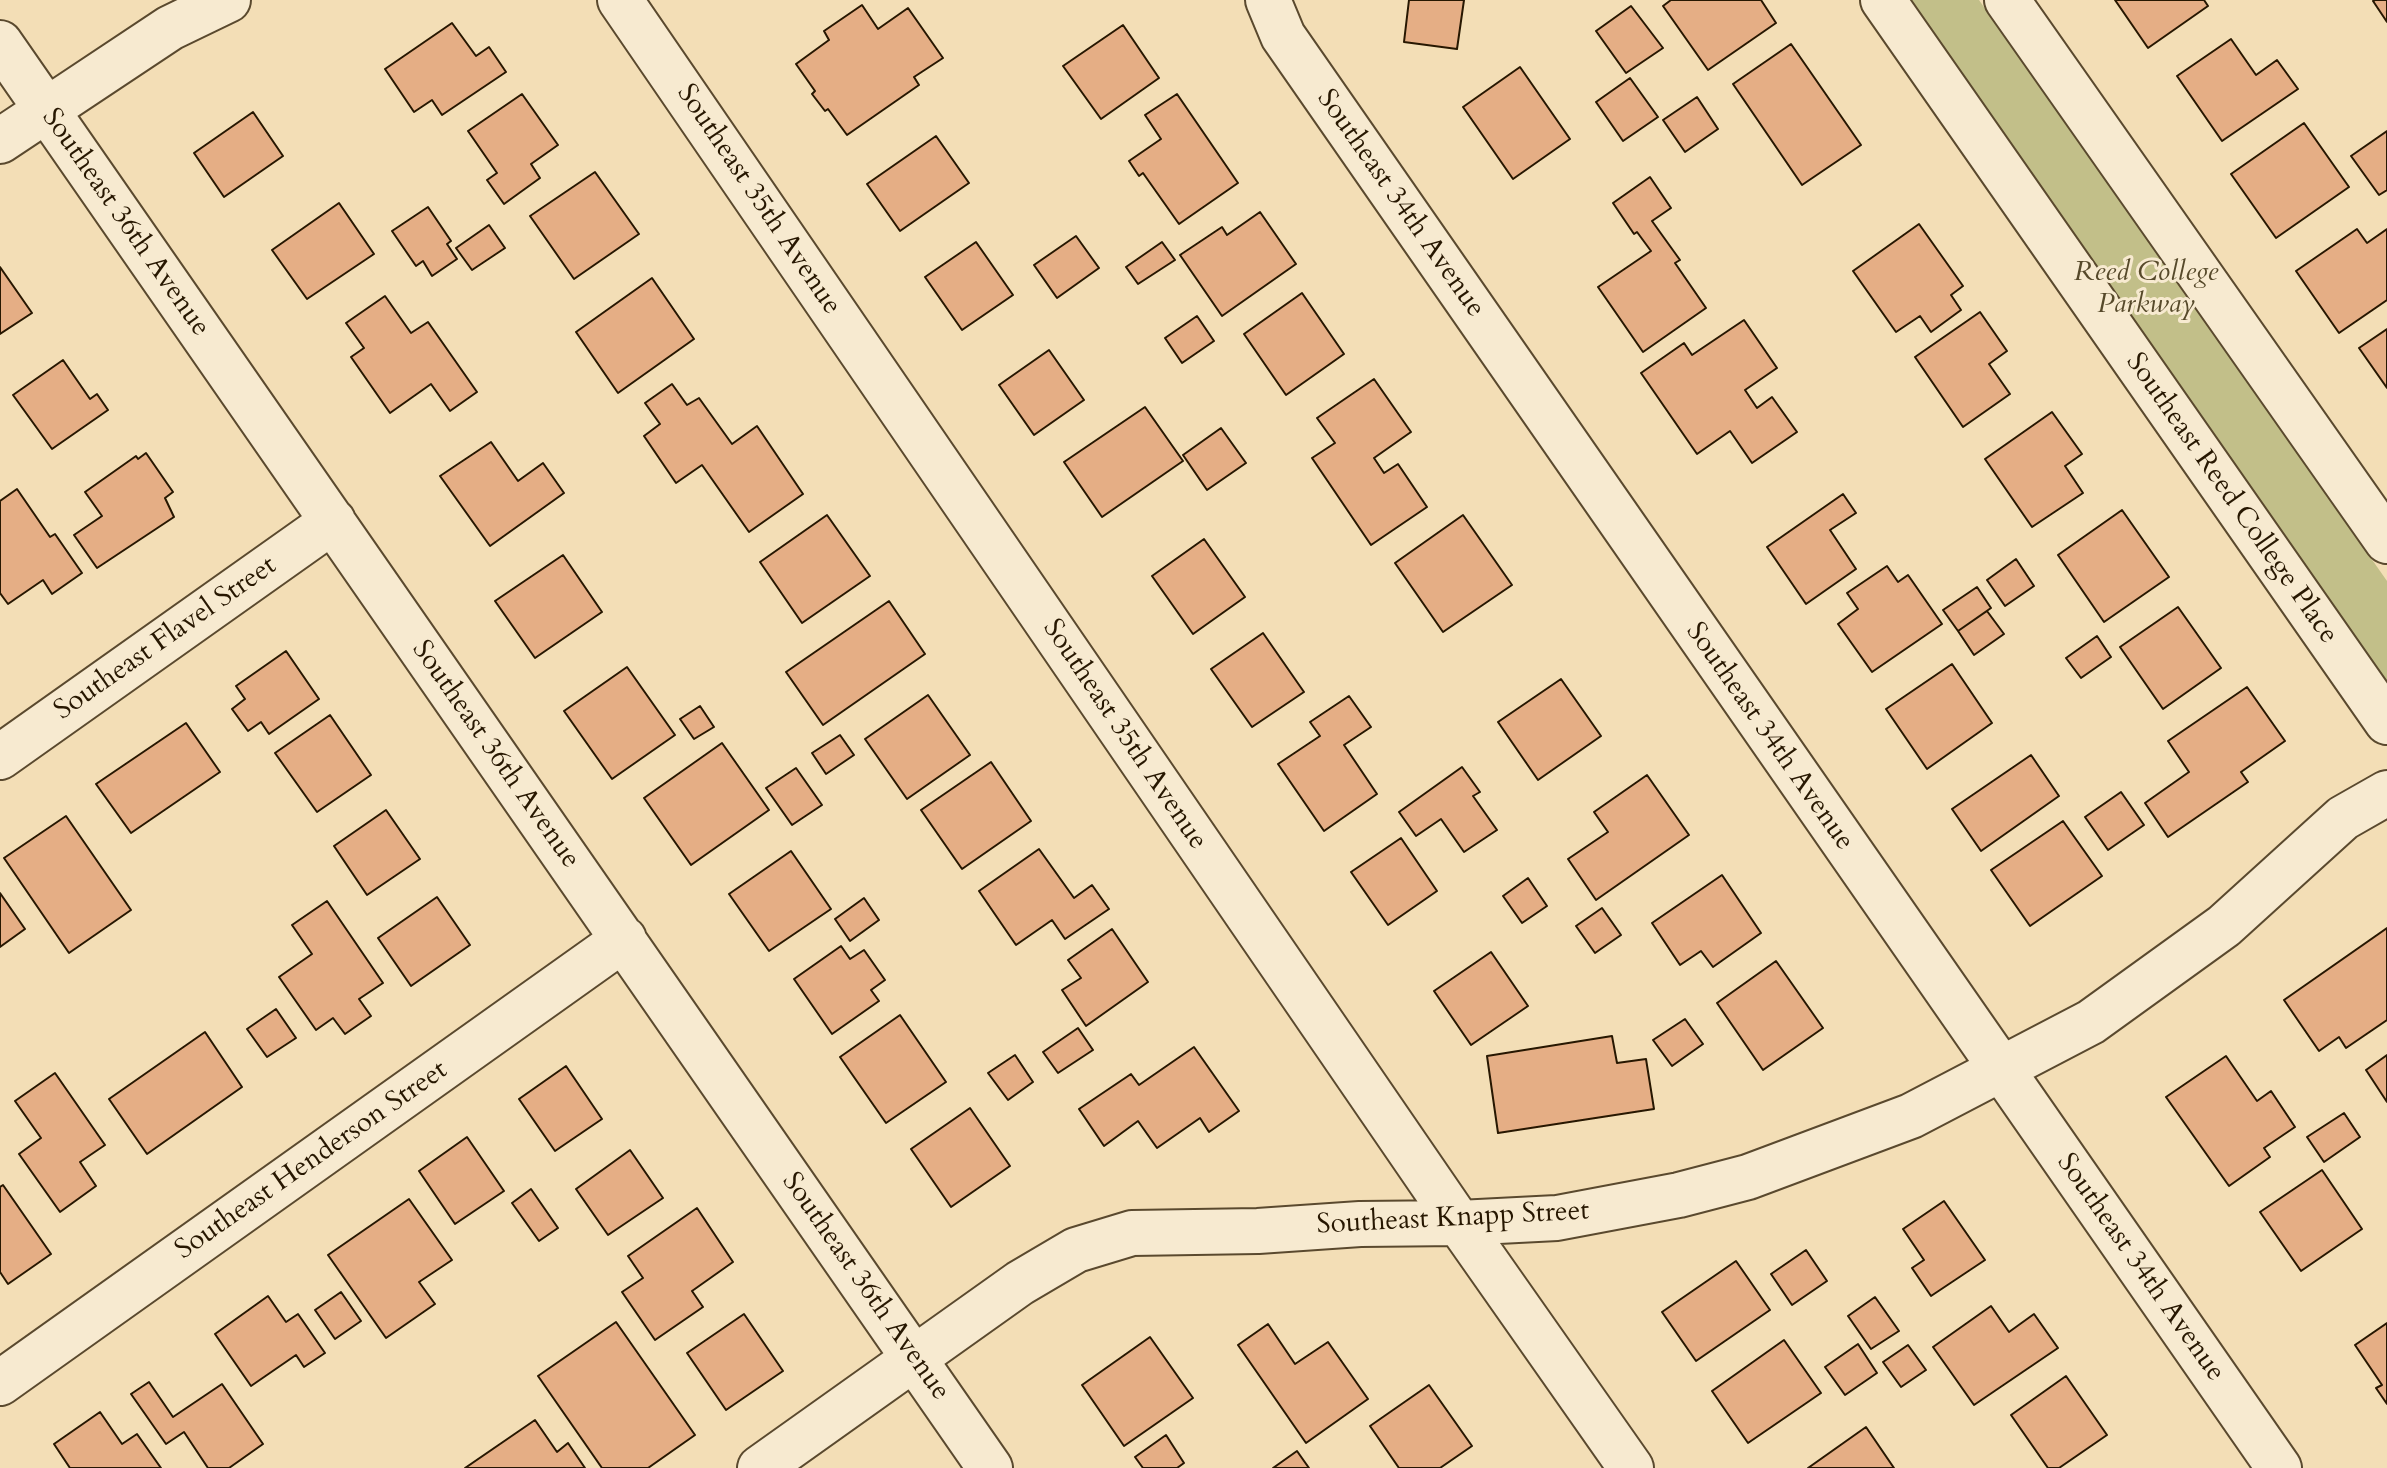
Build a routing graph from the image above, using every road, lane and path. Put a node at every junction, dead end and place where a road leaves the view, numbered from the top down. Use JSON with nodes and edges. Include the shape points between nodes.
{"nodes":[{"id":1,"x":228,"y":0,"type":"edge"},
{"id":2,"x":620,"y":0,"type":"edge"},
{"id":3,"x":1268,"y":0,"type":"edge"},
{"id":4,"x":1883,"y":0,"type":"edge"},
{"id":5,"x":2007,"y":0,"type":"edge"},
{"id":6,"x":0,"y":43,"type":"edge"},
{"id":7,"x":46,"y":109,"type":"junction"},
{"id":8,"x":0,"y":141,"type":"edge"},
{"id":9,"x":333,"y":521,"type":"junction"},
{"id":10,"x":2387,"y":541,"type":"edge"},
{"id":11,"x":2387,"y":722,"type":"edge"},
{"id":12,"x":0,"y":757,"type":"edge"},
{"id":13,"x":2387,"y":793,"type":"edge"},
{"id":14,"x":624,"y":939,"type":"junction"},
{"id":15,"x":2003,"y":1070,"type":"junction"},
{"id":16,"x":1459,"y":1223,"type":"junction"},
{"id":17,"x":915,"y":1359,"type":"junction"},
{"id":18,"x":0,"y":1383,"type":"edge"},
{"id":19,"x":760,"y":1468,"type":"edge"},
{"id":20,"x":990,"y":1468,"type":"edge"},
{"id":21,"x":1631,"y":1468,"type":"edge"},
{"id":22,"x":2279,"y":1468,"type":"edge"}],
"edges":[{"from":1,"to":7,"type":"street","via":[[170,28]]},
{"from":2,"to":16,"type":"street","name":"Southeast 35th Avenue"},
{"from":3,"to":15,"type":"street","name":"Southeast 34th Avenue","via":[[1283,36]]},
{"from":4,"to":11,"type":"street","name":"Southeast Reed College Place"},
{"from":5,"to":10,"type":"street"},
{"from":6,"to":7,"type":"street","name":"Southeast 36th Avenue"},
{"from":7,"to":8,"type":"street"},
{"from":7,"to":9,"type":"street","name":"Southeast 36th Avenue"},
{"from":9,"to":12,"type":"street","name":"Southeast Flavel Street"},
{"from":9,"to":14,"type":"street","name":"Southeast 36th Avenue"},
{"from":13,"to":15,"type":"street","name":"Southeast Knapp Street","via":[[2343,818],[2200,944],[2091,1022]]},
{"from":14,"to":17,"type":"street","name":"Southeast 36th Avenue"},
{"from":14,"to":18,"type":"street","name":"Southeast Henderson Street"},
{"from":15,"to":16,"type":"street","name":"Southeast Knapp Street","via":[[1911,1116],[1748,1177],[1557,1218]]},
{"from":15,"to":22,"type":"street","name":"Southeast 34th Avenue"},
{"from":16,"to":17,"type":"street","name":"Southeast Knapp Street","via":[[1132,1233],[1076,1250],[1020,1283]]},
{"from":16,"to":21,"type":"street","name":"Southeast 35th Avenue"},
{"from":17,"to":19,"type":"street","name":"Southeast Knapp Street"},
{"from":17,"to":20,"type":"street","name":"Southeast 36th Avenue"}]}
